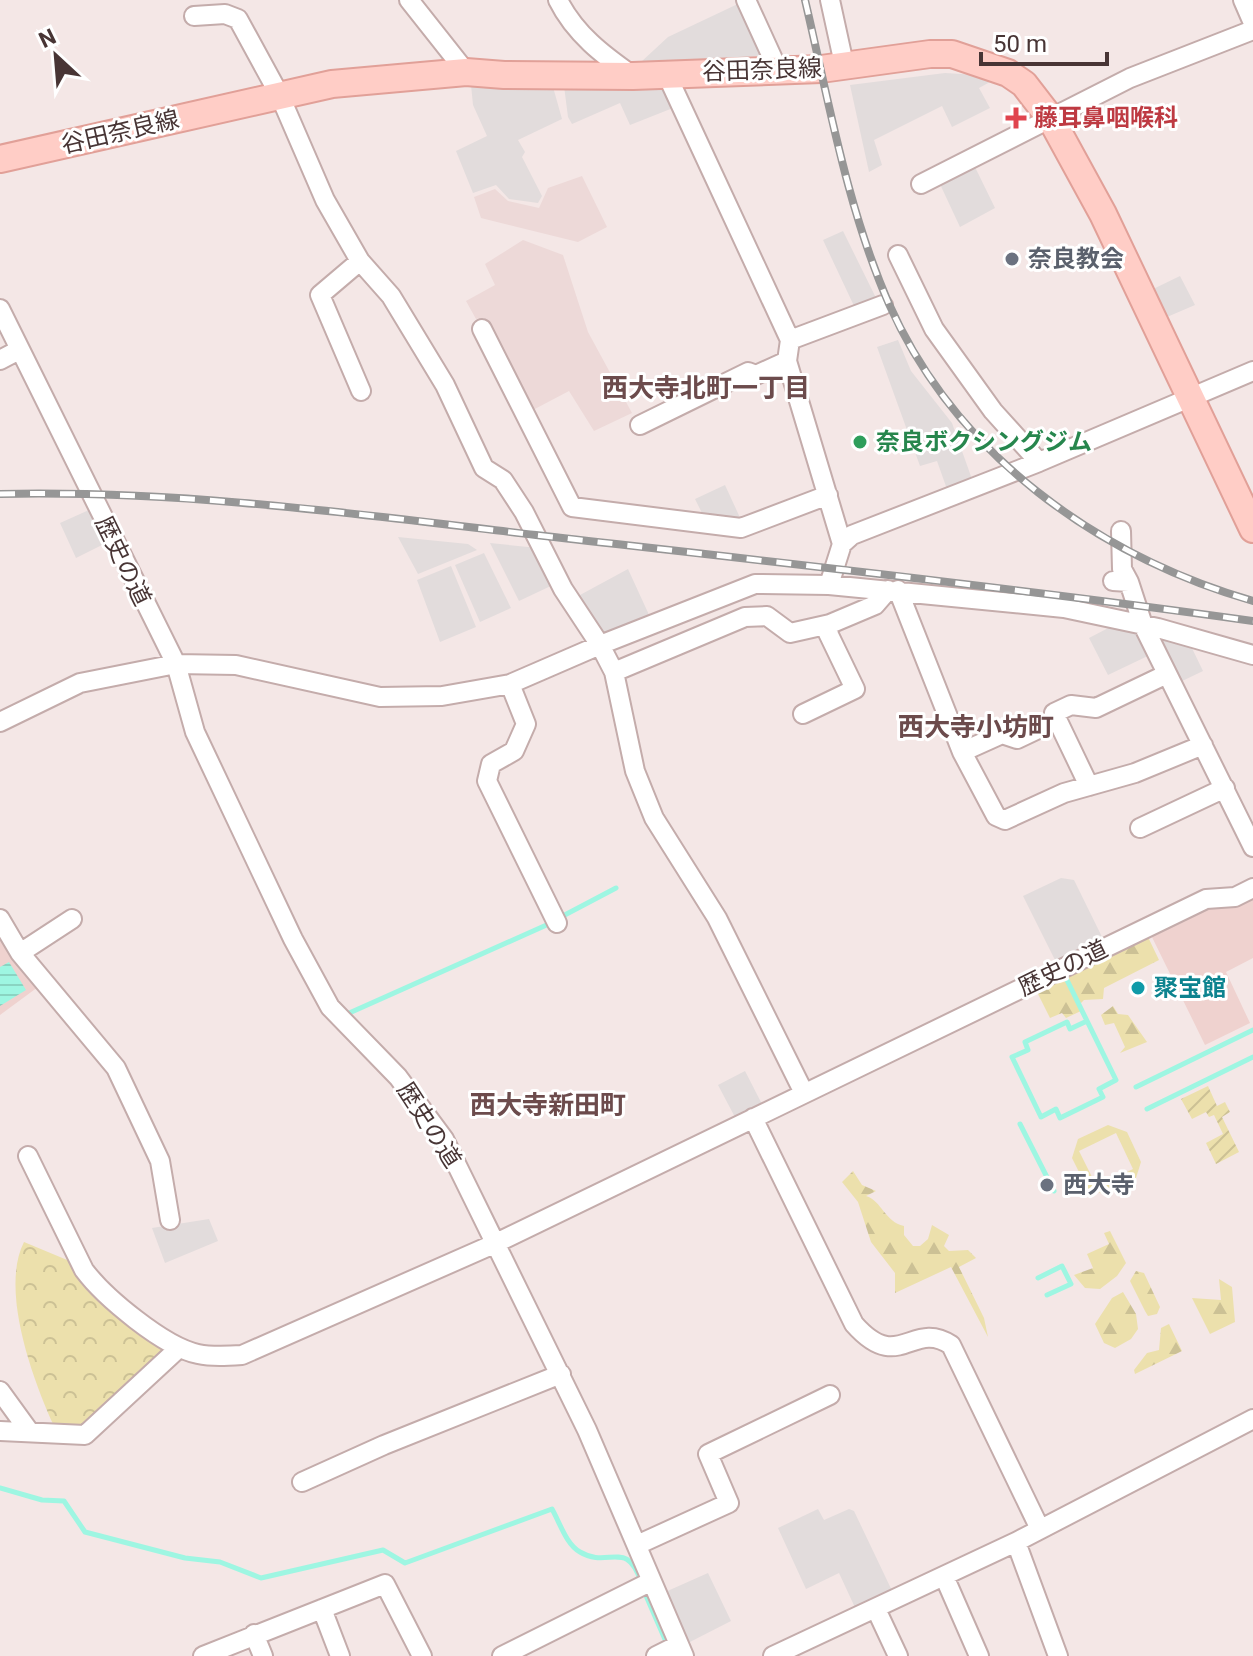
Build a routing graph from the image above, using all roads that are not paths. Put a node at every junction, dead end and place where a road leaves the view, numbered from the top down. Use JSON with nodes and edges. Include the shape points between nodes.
{"nodes":[{"id":1,"x":409,"y":0,"type":"edge"},
{"id":2,"x":558,"y":0,"type":"edge"},
{"id":3,"x":746,"y":0,"type":"edge"},
{"id":4,"x":830,"y":0,"type":"edge"},
{"id":5,"x":1243,"y":0,"type":"edge"},
{"id":6,"x":194,"y":16,"type":"dead end"},
{"id":7,"x":1253,"y":23,"type":"edge"},
{"id":8,"x":1253,"y":30,"type":"edge"},
{"id":9,"x":844,"y":64,"type":"junction"},
{"id":10,"x":778,"y":70,"type":"junction"},
{"id":11,"x":466,"y":72,"type":"junction"},
{"id":12,"x":666,"y":73,"type":"junction"},
{"id":13,"x":633,"y":76,"type":"junction"},
{"id":14,"x":280,"y":96,"type":"junction"},
{"id":15,"x":1051,"y":119,"type":"junction"},
{"id":16,"x":0,"y":159,"type":"edge"},
{"id":17,"x":921,"y":184,"type":"dead end"},
{"id":18,"x":898,"y":255,"type":"dead end"},
{"id":19,"x":360,"y":261,"type":"junction"},
{"id":20,"x":883,"y":305,"type":"dead end"},
{"id":21,"x":0,"y":309,"type":"edge"},
{"id":22,"x":482,"y":329,"type":"dead end"},
{"id":23,"x":790,"y":340,"type":"junction"},
{"id":24,"x":19,"y":350,"type":"junction"},
{"id":25,"x":0,"y":360,"type":"edge"},
{"id":26,"x":787,"y":361,"type":"junction"},
{"id":27,"x":1253,"y":371,"type":"edge"},
{"id":28,"x":361,"y":391,"type":"dead end"},
{"id":29,"x":1189,"y":399,"type":"junction"},
{"id":30,"x":640,"y":425,"type":"dead end"},
{"id":31,"x":1039,"y":462,"type":"junction"},
{"id":32,"x":828,"y":495,"type":"junction"},
{"id":33,"x":1253,"y":529,"type":"edge"},
{"id":34,"x":1121,"y":531,"type":"dead end"},
{"id":35,"x":842,"y":544,"type":"junction"},
{"id":36,"x":829,"y":585,"type":"junction"},
{"id":37,"x":893,"y":590,"type":"junction"},
{"id":38,"x":830,"y":624,"type":"junction"},
{"id":39,"x":1143,"y":625,"type":"junction"},
{"id":40,"x":600,"y":645,"type":"junction"},
{"id":41,"x":1253,"y":655,"type":"edge"},
{"id":42,"x":176,"y":664,"type":"junction"},
{"id":43,"x":614,"y":672,"type":"junction"},
{"id":44,"x":1167,"y":674,"type":"junction"},
{"id":45,"x":510,"y":684,"type":"junction"},
{"id":46,"x":803,"y":714,"type":"dead end"},
{"id":47,"x":1057,"y":720,"type":"junction"},
{"id":48,"x":0,"y":722,"type":"edge"},
{"id":49,"x":1203,"y":745,"type":"junction"},
{"id":50,"x":962,"y":752,"type":"junction"},
{"id":51,"x":1089,"y":786,"type":"junction"},
{"id":52,"x":1225,"y":788,"type":"junction"},
{"id":53,"x":1140,"y":828,"type":"dead end"},
{"id":54,"x":1253,"y":847,"type":"edge"},
{"id":55,"x":1253,"y":888,"type":"edge"},
{"id":56,"x":555,"y":918,"type":"dead end"},
{"id":57,"x":0,"y":919,"type":"edge"},
{"id":58,"x":72,"y":919,"type":"dead end"},
{"id":59,"x":20,"y":953,"type":"junction"},
{"id":60,"x":803,"y":1091,"type":"junction"},
{"id":61,"x":753,"y":1118,"type":"junction"},
{"id":62,"x":28,"y":1156,"type":"dead end"},
{"id":63,"x":170,"y":1220,"type":"dead end"},
{"id":64,"x":494,"y":1244,"type":"junction"},
{"id":65,"x":179,"y":1348,"type":"junction"},
{"id":66,"x":561,"y":1374,"type":"junction"},
{"id":67,"x":0,"y":1391,"type":"edge"},
{"id":68,"x":830,"y":1395,"type":"dead end"},
{"id":69,"x":1253,"y":1419,"type":"edge"},
{"id":70,"x":0,"y":1431,"type":"edge"},
{"id":71,"x":29,"y":1431,"type":"junction"},
{"id":72,"x":302,"y":1482,"type":"dead end"},
{"id":73,"x":1039,"y":1527,"type":"junction"},
{"id":74,"x":1016,"y":1542,"type":"junction"},
{"id":75,"x":637,"y":1545,"type":"junction"},
{"id":76,"x":944,"y":1576,"type":"junction"},
{"id":77,"x":650,"y":1582,"type":"junction"},
{"id":78,"x":322,"y":1609,"type":"junction"},
{"id":79,"x":876,"y":1609,"type":"junction"},
{"id":80,"x":254,"y":1634,"type":"junction"},
{"id":81,"x":801,"y":1650,"type":"edge"},
{"id":82,"x":681,"y":1651,"type":"edge"},
{"id":83,"x":506,"y":1655,"type":"edge"},
{"id":84,"x":203,"y":1656,"type":"edge"},
{"id":85,"x":263,"y":1656,"type":"edge"},
{"id":86,"x":340,"y":1656,"type":"edge"},
{"id":87,"x":422,"y":1656,"type":"edge"},
{"id":88,"x":656,"y":1656,"type":"edge"},
{"id":89,"x":773,"y":1656,"type":"edge"},
{"id":90,"x":898,"y":1656,"type":"edge"},
{"id":91,"x":979,"y":1656,"type":"edge"},
{"id":92,"x":1058,"y":1656,"type":"edge"}],
"edges":[{"from":1,"to":11,"type":"street"},
{"from":2,"to":13,"type":"street","via":[[589,42]]},
{"from":3,"to":10,"type":"street"},
{"from":4,"to":9,"type":"street"},
{"from":5,"to":7,"type":"street"},
{"from":6,"to":14,"type":"street","via":[[225,14],[238,19]]},
{"from":8,"to":15,"type":"street","via":[[1130,78]]},
{"from":9,"to":10,"type":"main road","name":"谷田奈良線"},
{"from":9,"to":15,"type":"main road","name":"谷田奈良線","via":[[952,54],[1008,73],[1024,84]]},
{"from":10,"to":12,"type":"main road","name":"谷田奈良線"},
{"from":11,"to":13,"type":"main road","name":"谷田奈良線"},
{"from":11,"to":14,"type":"main road","name":"谷田奈良線","via":[[332,84]]},
{"from":12,"to":13,"type":"main road","name":"谷田奈良線"},
{"from":12,"to":23,"type":"street"},
{"from":14,"to":16,"type":"main road","name":"谷田奈良線"},
{"from":14,"to":19,"type":"street","via":[[325,200]]},
{"from":15,"to":17,"type":"street"},
{"from":15,"to":29,"type":"main road","name":"谷田奈良線","via":[[1103,214]]},
{"from":18,"to":31,"type":"street","via":[[934,329],[993,411]]},
{"from":19,"to":28,"type":"street","via":[[320,295]]},
{"from":19,"to":40,"type":"street","via":[[391,296],[445,385],[484,468],[503,480],[524,512],[563,589]]},
{"from":20,"to":23,"type":"street"},
{"from":21,"to":24,"type":"street","name":"歴史の道"},
{"from":22,"to":32,"type":"street","via":[[572,507],[741,528]]},
{"from":23,"to":26,"type":"street"},
{"from":24,"to":25,"type":"street"},
{"from":24,"to":42,"type":"street","name":"歴史の道"},
{"from":26,"to":30,"type":"street","via":[[756,375],[748,372]]},
{"from":26,"to":32,"type":"street"},
{"from":27,"to":29,"type":"street"},
{"from":29,"to":31,"type":"street"},
{"from":29,"to":33,"type":"main road","name":"谷田奈良線"},
{"from":31,"to":35,"type":"street","via":[[852,535]]},
{"from":32,"to":35,"type":"street"},
{"from":34,"to":39,"type":"street","via":[[1121,582]]},
{"from":35,"to":36,"type":"street"},
{"from":36,"to":37,"type":"street"},
{"from":36,"to":40,"type":"street","via":[[755,584]]},
{"from":37,"to":38,"type":"street","via":[[875,605]]},
{"from":37,"to":39,"type":"street","via":[[1064,608]]},
{"from":37,"to":50,"type":"street"},
{"from":38,"to":43,"type":"street","via":[[790,633],[767,616],[745,617]]},
{"from":38,"to":46,"type":"street","via":[[828,633],[855,689]]},
{"from":39,"to":41,"type":"street"},
{"from":39,"to":44,"type":"street"},
{"from":40,"to":43,"type":"street"},
{"from":40,"to":45,"type":"street"},
{"from":42,"to":45,"type":"street","via":[[236,665],[380,697],[442,696]]},
{"from":42,"to":48,"type":"street","via":[[80,683]]},
{"from":42,"to":64,"type":"street","name":"歴史の道","via":[[195,732],[313,977],[330,1007],[398,1077],[444,1139]]},
{"from":43,"to":60,"type":"street","via":[[635,771],[654,818],[717,918]]},
{"from":44,"to":47,"type":"street","via":[[1096,708],[1071,705],[1054,713]]},
{"from":44,"to":49,"type":"street"},
{"from":45,"to":56,"type":"street","via":[[526,724],[514,751],[491,764],[487,781]]},
{"from":47,"to":50,"type":"street","via":[[1017,739],[1002,734]]},
{"from":47,"to":51,"type":"street"},
{"from":49,"to":51,"type":"street"},
{"from":49,"to":52,"type":"street"},
{"from":50,"to":51,"type":"street","via":[[989,805],[1005,820]]},
{"from":52,"to":53,"type":"street"},
{"from":52,"to":54,"type":"street"},
{"from":55,"to":60,"type":"street","name":"歴史の道","via":[[1235,897],[1206,899]]},
{"from":57,"to":59,"type":"street"},
{"from":58,"to":59,"type":"street"},
{"from":59,"to":63,"type":"street","via":[[116,1068],[160,1161]]},
{"from":60,"to":61,"type":"street","name":"歴史の道"},
{"from":61,"to":64,"type":"street","name":"歴史の道"},
{"from":61,"to":73,"type":"street","via":[[854,1324],[870,1342],[890,1348],[926,1337],[951,1345]]},
{"from":62,"to":65,"type":"street","via":[[96,1286]]},
{"from":64,"to":65,"type":"street","via":[[254,1352],[223,1356]]},
{"from":64,"to":66,"type":"street"},
{"from":65,"to":71,"type":"street","via":[[85,1435]]},
{"from":66,"to":72,"type":"street"},
{"from":66,"to":75,"type":"street"},
{"from":67,"to":71,"type":"street"},
{"from":68,"to":75,"type":"street","via":[[708,1454],[729,1503]]},
{"from":69,"to":73,"type":"street"},
{"from":70,"to":71,"type":"street"},
{"from":73,"to":74,"type":"street"},
{"from":74,"to":76,"type":"street"},
{"from":74,"to":92,"type":"street"},
{"from":75,"to":77,"type":"street"},
{"from":76,"to":79,"type":"street"},
{"from":76,"to":91,"type":"street"},
{"from":77,"to":82,"type":"street"},
{"from":77,"to":83,"type":"street"},
{"from":78,"to":80,"type":"street"},
{"from":78,"to":86,"type":"street"},
{"from":78,"to":87,"type":"street","via":[[385,1584]]},
{"from":79,"to":81,"type":"street"},
{"from":79,"to":90,"type":"street"},
{"from":80,"to":84,"type":"street"},
{"from":80,"to":85,"type":"street"},
{"from":81,"to":89,"type":"street"},
{"from":82,"to":88,"type":"street"}]}
